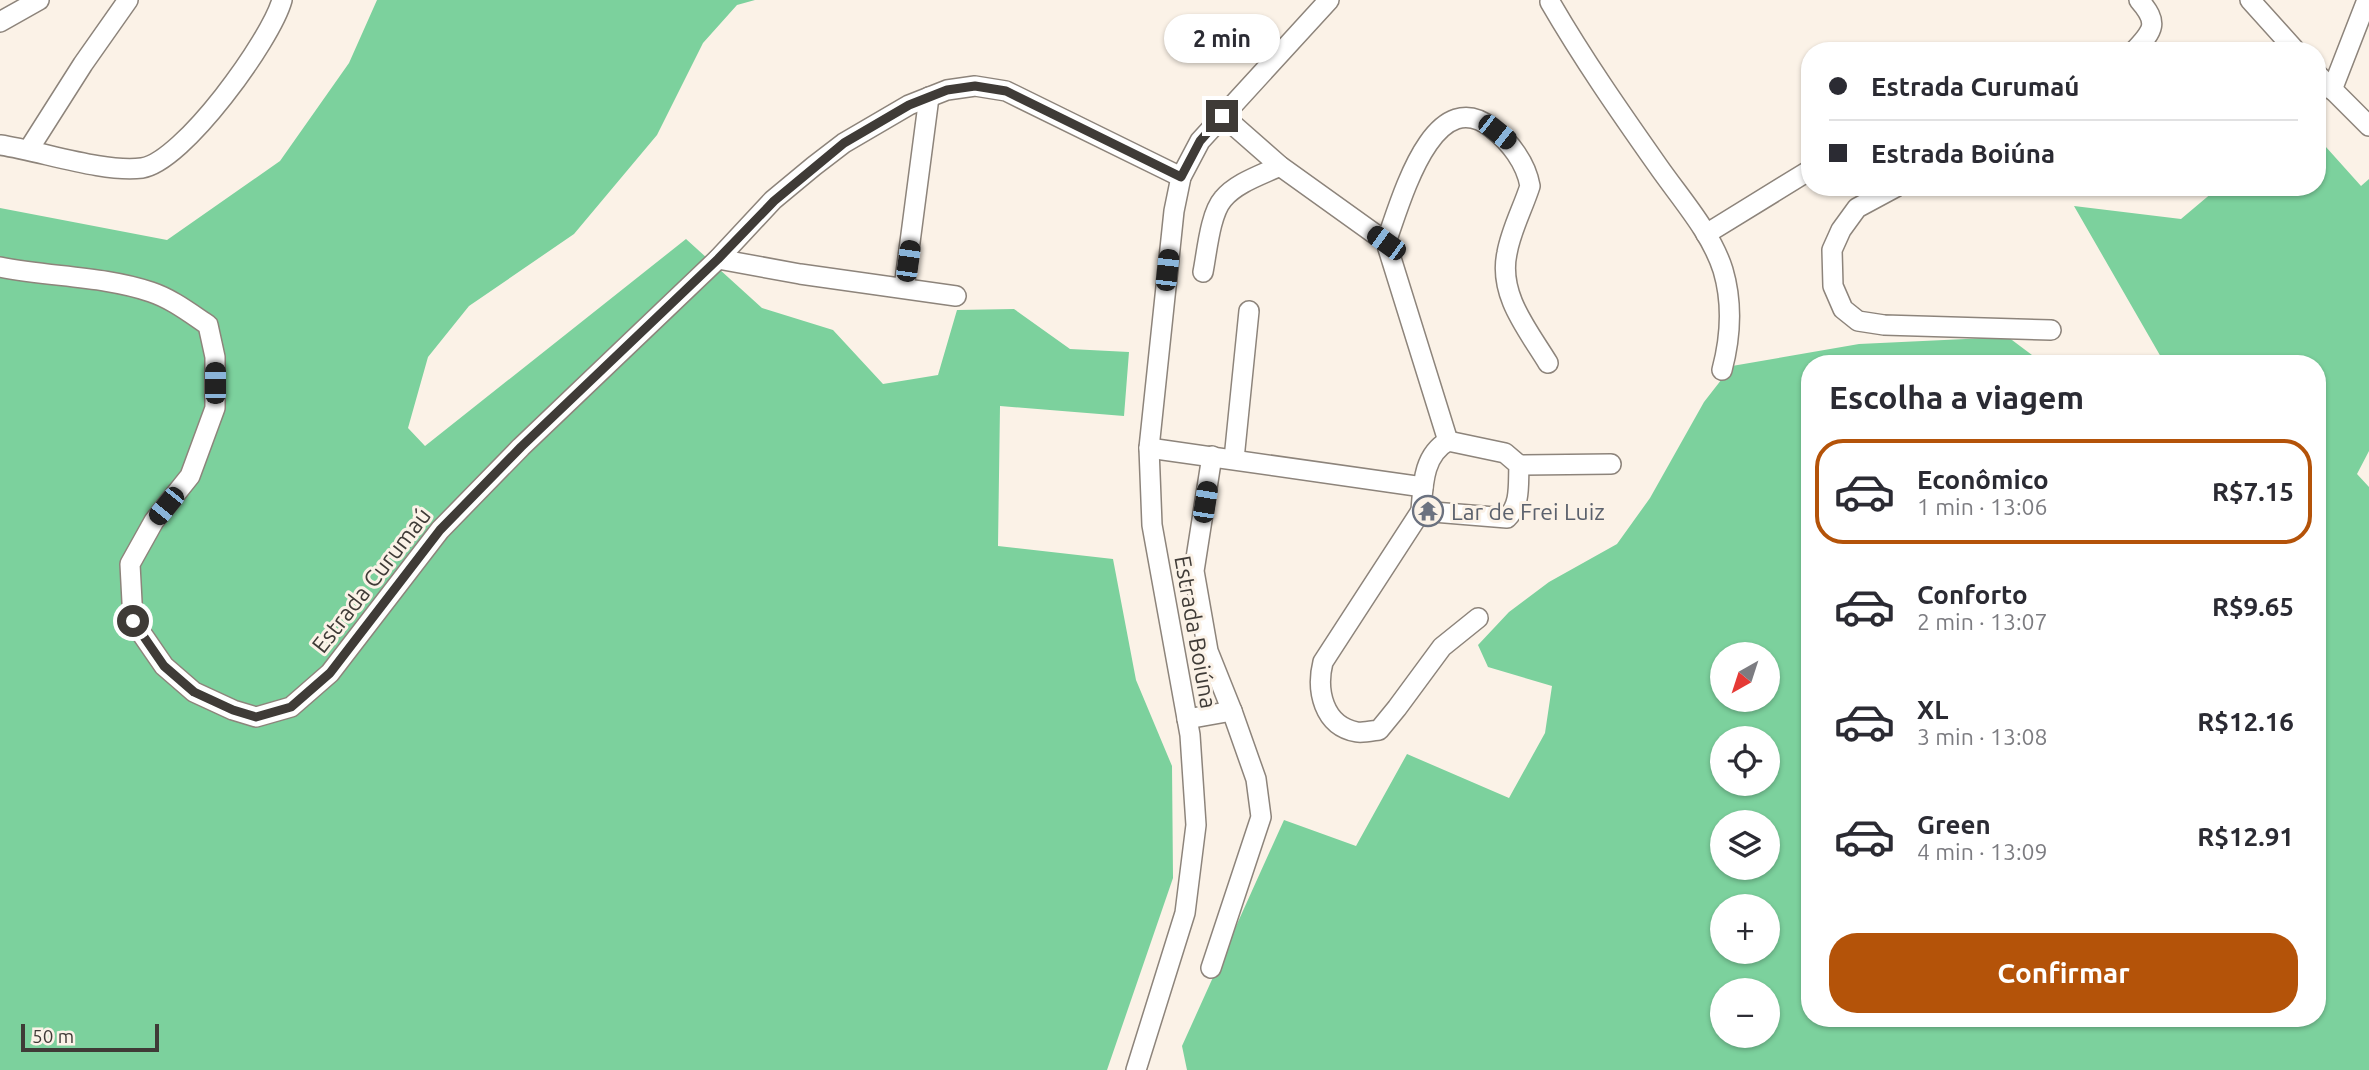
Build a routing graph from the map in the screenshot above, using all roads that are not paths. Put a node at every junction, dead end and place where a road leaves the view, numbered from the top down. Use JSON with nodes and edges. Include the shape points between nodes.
{"nodes":[{"id":1,"x":40,"y":0,"type":"edge"},
{"id":2,"x":128,"y":0,"type":"edge"},
{"id":3,"x":282,"y":0,"type":"edge"},
{"id":4,"x":1329,"y":0,"type":"edge"},
{"id":5,"x":2139,"y":0,"type":"edge"},
{"id":6,"x":2250,"y":0,"type":"edge"},
{"id":7,"x":2367,"y":0,"type":"edge"},
{"id":8,"x":1550,"y":1,"type":"edge"},
{"id":9,"x":0,"y":22,"type":"edge"},
{"id":10,"x":2142,"y":42,"type":"edge"},
{"id":11,"x":2288,"y":42,"type":"edge"},
{"id":12,"x":2326,"y":84,"type":"edge"},
{"id":13,"x":2332,"y":90,"type":"junction"},
{"id":14,"x":929,"y":97,"type":"junction"},
{"id":15,"x":1222,"y":116,"type":"junction"},
{"id":16,"x":2369,"y":126,"type":"edge"},
{"id":17,"x":0,"y":145,"type":"edge"},
{"id":18,"x":29,"y":149,"type":"junction"},
{"id":19,"x":1280,"y":166,"type":"junction"},
{"id":20,"x":1801,"y":176,"type":"edge"},
{"id":21,"x":1181,"y":177,"type":"junction"},
{"id":22,"x":1879,"y":196,"type":"edge"},
{"id":23,"x":1706,"y":234,"type":"junction"},
{"id":24,"x":1386,"y":243,"type":"junction"},
{"id":25,"x":718,"y":259,"type":"junction"},
{"id":26,"x":0,"y":267,"type":"edge"},
{"id":27,"x":1203,"y":272,"type":"dead end"},
{"id":28,"x":904,"y":288,"type":"junction"},
{"id":29,"x":956,"y":296,"type":"dead end"},
{"id":30,"x":1249,"y":311,"type":"dead end"},
{"id":31,"x":2051,"y":331,"type":"dead end"},
{"id":32,"x":1548,"y":362,"type":"dead end"},
{"id":33,"x":1722,"y":370,"type":"dead end"},
{"id":34,"x":1448,"y":441,"type":"junction"},
{"id":35,"x":1149,"y":448,"type":"junction"},
{"id":36,"x":1212,"y":456,"type":"junction"},
{"id":37,"x":1234,"y":459,"type":"junction"},
{"id":38,"x":1611,"y":464,"type":"dead end"},
{"id":39,"x":1520,"y":465,"type":"junction"},
{"id":40,"x":1423,"y":487,"type":"junction"},
{"id":41,"x":1421,"y":511,"type":"junction"},
{"id":42,"x":1478,"y":618,"type":"dead end"},
{"id":43,"x":1233,"y":711,"type":"junction"},
{"id":44,"x":1188,"y":719,"type":"junction"},
{"id":45,"x":1210,"y":968,"type":"dead end"},
{"id":46,"x":1136,"y":1070,"type":"edge"}],
"edges":[{"from":1,"to":9,"type":"street"},
{"from":2,"to":18,"type":"street"},
{"from":3,"to":18,"type":"street","via":[[264,41],[240,76],[166,156],[144,168],[117,168]]},
{"from":4,"to":15,"type":"street","name":"Estrada Boiúna"},
{"from":5,"to":10,"type":"street","via":[[2150,13],[2153,27]]},
{"from":6,"to":11,"type":"street"},
{"from":7,"to":13,"type":"street"},
{"from":8,"to":23,"type":"street","via":[[1584,60]]},
{"from":12,"to":13,"type":"street"},
{"from":13,"to":16,"type":"street"},
{"from":14,"to":21,"type":"street","name":"Estrada Curumaú","via":[[975,86],[1006,91]]},
{"from":14,"to":25,"type":"street","name":"Estrada Curumaú","via":[[844,143],[774,201]]},
{"from":14,"to":28,"type":"street"},
{"from":15,"to":19,"type":"street"},
{"from":15,"to":21,"type":"street","name":"Estrada Boiúna","via":[[1200,141]]},
{"from":17,"to":18,"type":"street"},
{"from":19,"to":24,"type":"street"},
{"from":19,"to":27,"type":"street","via":[[1236,187],[1222,199]]},
{"from":20,"to":23,"type":"street"},
{"from":21,"to":35,"type":"street","name":"Estrada Boiúna"},
{"from":22,"to":31,"type":"street","via":[[1857,208],[1832,250],[1833,286],[1843,309],[1858,321]]},
{"from":23,"to":33,"type":"street","via":[[1730,302],[1730,342]]},
{"from":24,"to":32,"type":"street","via":[[1427,142],[1450,120],[1485,122],[1508,141],[1528,176],[1530,186],[1506,254],[1506,285],[1514,307]]},
{"from":24,"to":34,"type":"street"},
{"from":25,"to":26,"type":"street","name":"Estrada Curumaú","via":[[440,530],[330,673],[291,707],[256,717],[194,692],[164,666],[133,621],[130,564],[154,521],[190,476],[215,408],[215,357],[208,326],[152,292]]},
{"from":25,"to":28,"type":"street"},
{"from":28,"to":29,"type":"street"},
{"from":30,"to":37,"type":"street"},
{"from":34,"to":39,"type":"street","via":[[1505,453]]},
{"from":34,"to":40,"type":"street","via":[[1435,450]]},
{"from":35,"to":36,"type":"street"},
{"from":35,"to":44,"type":"street","name":"Estrada Boiúna","via":[[1152,525]]},
{"from":36,"to":37,"type":"street"},
{"from":36,"to":43,"type":"street","via":[[1194,570],[1208,652]]},
{"from":37,"to":40,"type":"street"},
{"from":38,"to":39,"type":"street"},
{"from":39,"to":41,"type":"street","via":[[1518,503],[1507,518]]},
{"from":40,"to":41,"type":"street"},
{"from":41,"to":42,"type":"street","via":[[1323,662],[1318,681],[1323,705],[1339,725],[1358,733],[1379,730],[1442,646]]},
{"from":43,"to":44,"type":"street"},
{"from":43,"to":45,"type":"street","via":[[1256,779],[1261,817]]},
{"from":44,"to":46,"type":"street","name":"Estrada Boiúna","via":[[1196,825],[1191,875],[1185,913]]}]}
